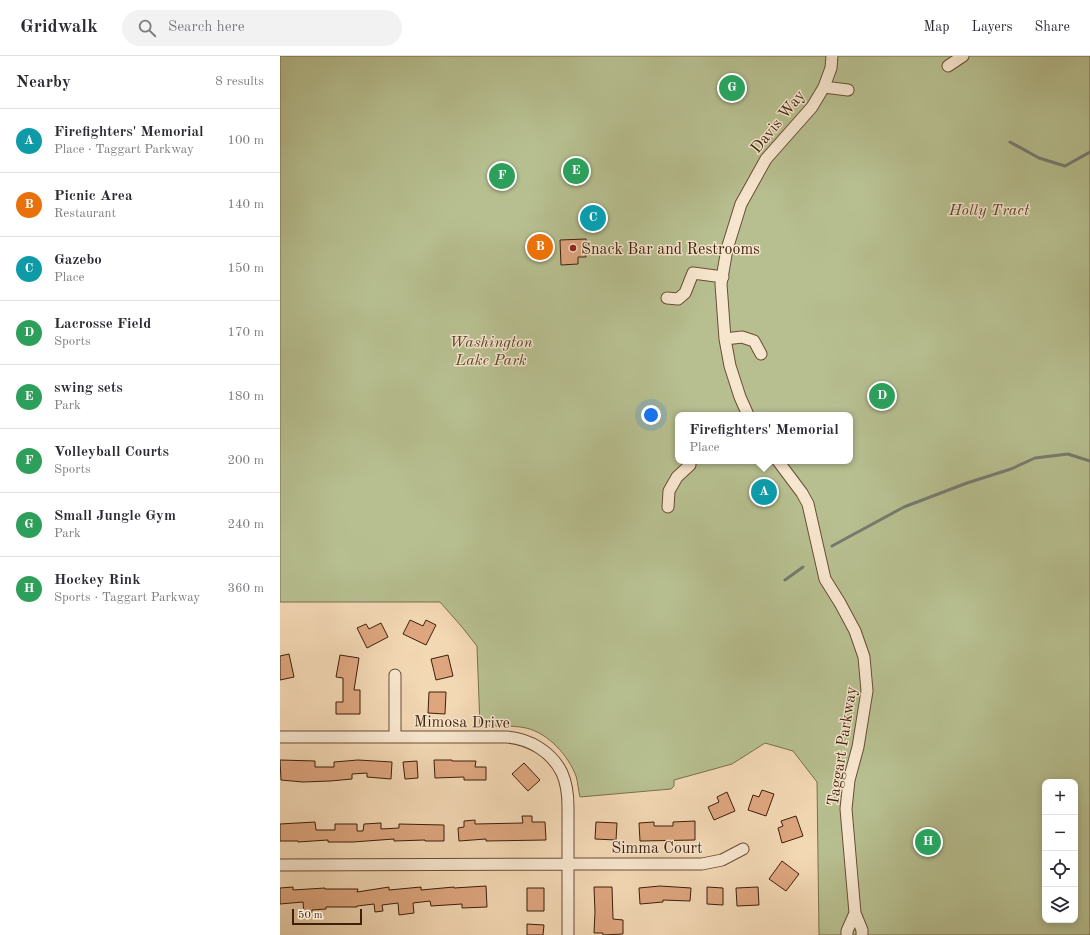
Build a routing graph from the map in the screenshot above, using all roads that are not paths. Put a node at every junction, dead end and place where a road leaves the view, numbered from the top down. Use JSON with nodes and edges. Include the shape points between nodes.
{"nodes":[{"id":1,"x":832,"y":56,"type":"edge"},
{"id":2,"x":963,"y":56,"type":"edge"},
{"id":3,"x":948,"y":66,"type":"dead end"},
{"id":4,"x":824,"y":87,"type":"junction"},
{"id":5,"x":848,"y":90,"type":"dead end"},
{"id":6,"x":722,"y":277,"type":"junction"},
{"id":7,"x":668,"y":298,"type":"dead end"},
{"id":8,"x":725,"y":339,"type":"junction"},
{"id":9,"x":761,"y":354,"type":"dead end"},
{"id":10,"x":747,"y":412,"type":"edge"},
{"id":11,"x":782,"y":464,"type":"edge"},
{"id":12,"x":690,"y":465,"type":"dead end"},
{"id":13,"x":668,"y":507,"type":"dead end"},
{"id":14,"x":395,"y":675,"type":"dead end"},
{"id":15,"x":395,"y":736,"type":"junction"},
{"id":16,"x":280,"y":737,"type":"edge"},
{"id":17,"x":742,"y":849,"type":"dead end"},
{"id":18,"x":568,"y":864,"type":"junction"},
{"id":19,"x":280,"y":865,"type":"edge"},
{"id":20,"x":855,"y":913,"type":"junction"},
{"id":21,"x":568,"y":935,"type":"edge"},
{"id":22,"x":847,"y":935,"type":"edge"},
{"id":23,"x":862,"y":935,"type":"edge"}],
"edges":[{"from":1,"to":4,"type":"street","name":"Davis Way","via":[[831,68]]},
{"from":2,"to":3,"type":"street"},
{"from":4,"to":5,"type":"street"},
{"from":4,"to":6,"type":"street","name":"Davis Way","via":[[812,107],[766,159],[741,204],[727,249]]},
{"from":6,"to":7,"type":"street","via":[[693,273],[685,293],[678,299]]},
{"from":6,"to":8,"type":"street"},
{"from":8,"to":9,"type":"street","via":[[742,337],[754,341]]},
{"from":8,"to":10,"type":"street","via":[[730,366]]},
{"from":11,"to":20,"type":"street","name":"Taggart Parkway","via":[[808,504],[825,579],[855,631],[864,657],[867,690],[858,747],[849,780],[846,809]]},
{"from":12,"to":13,"type":"street","via":[[677,477],[668,491]]},
{"from":14,"to":15,"type":"street"},
{"from":15,"to":16,"type":"street","name":"Mimosa Drive"},
{"from":15,"to":18,"type":"street","name":"Mimosa Drive","via":[[507,737],[537,745],[554,761],[565,780],[568,807]]},
{"from":17,"to":18,"type":"street","name":"Simma Court","via":[[722,860],[702,864]]},
{"from":18,"to":19,"type":"street"},
{"from":18,"to":21,"type":"street","name":"Mimosa Drive"},
{"from":20,"to":22,"type":"street","name":"Taggart Parkway"},
{"from":20,"to":23,"type":"street","name":"Taggart Parkway"}]}
